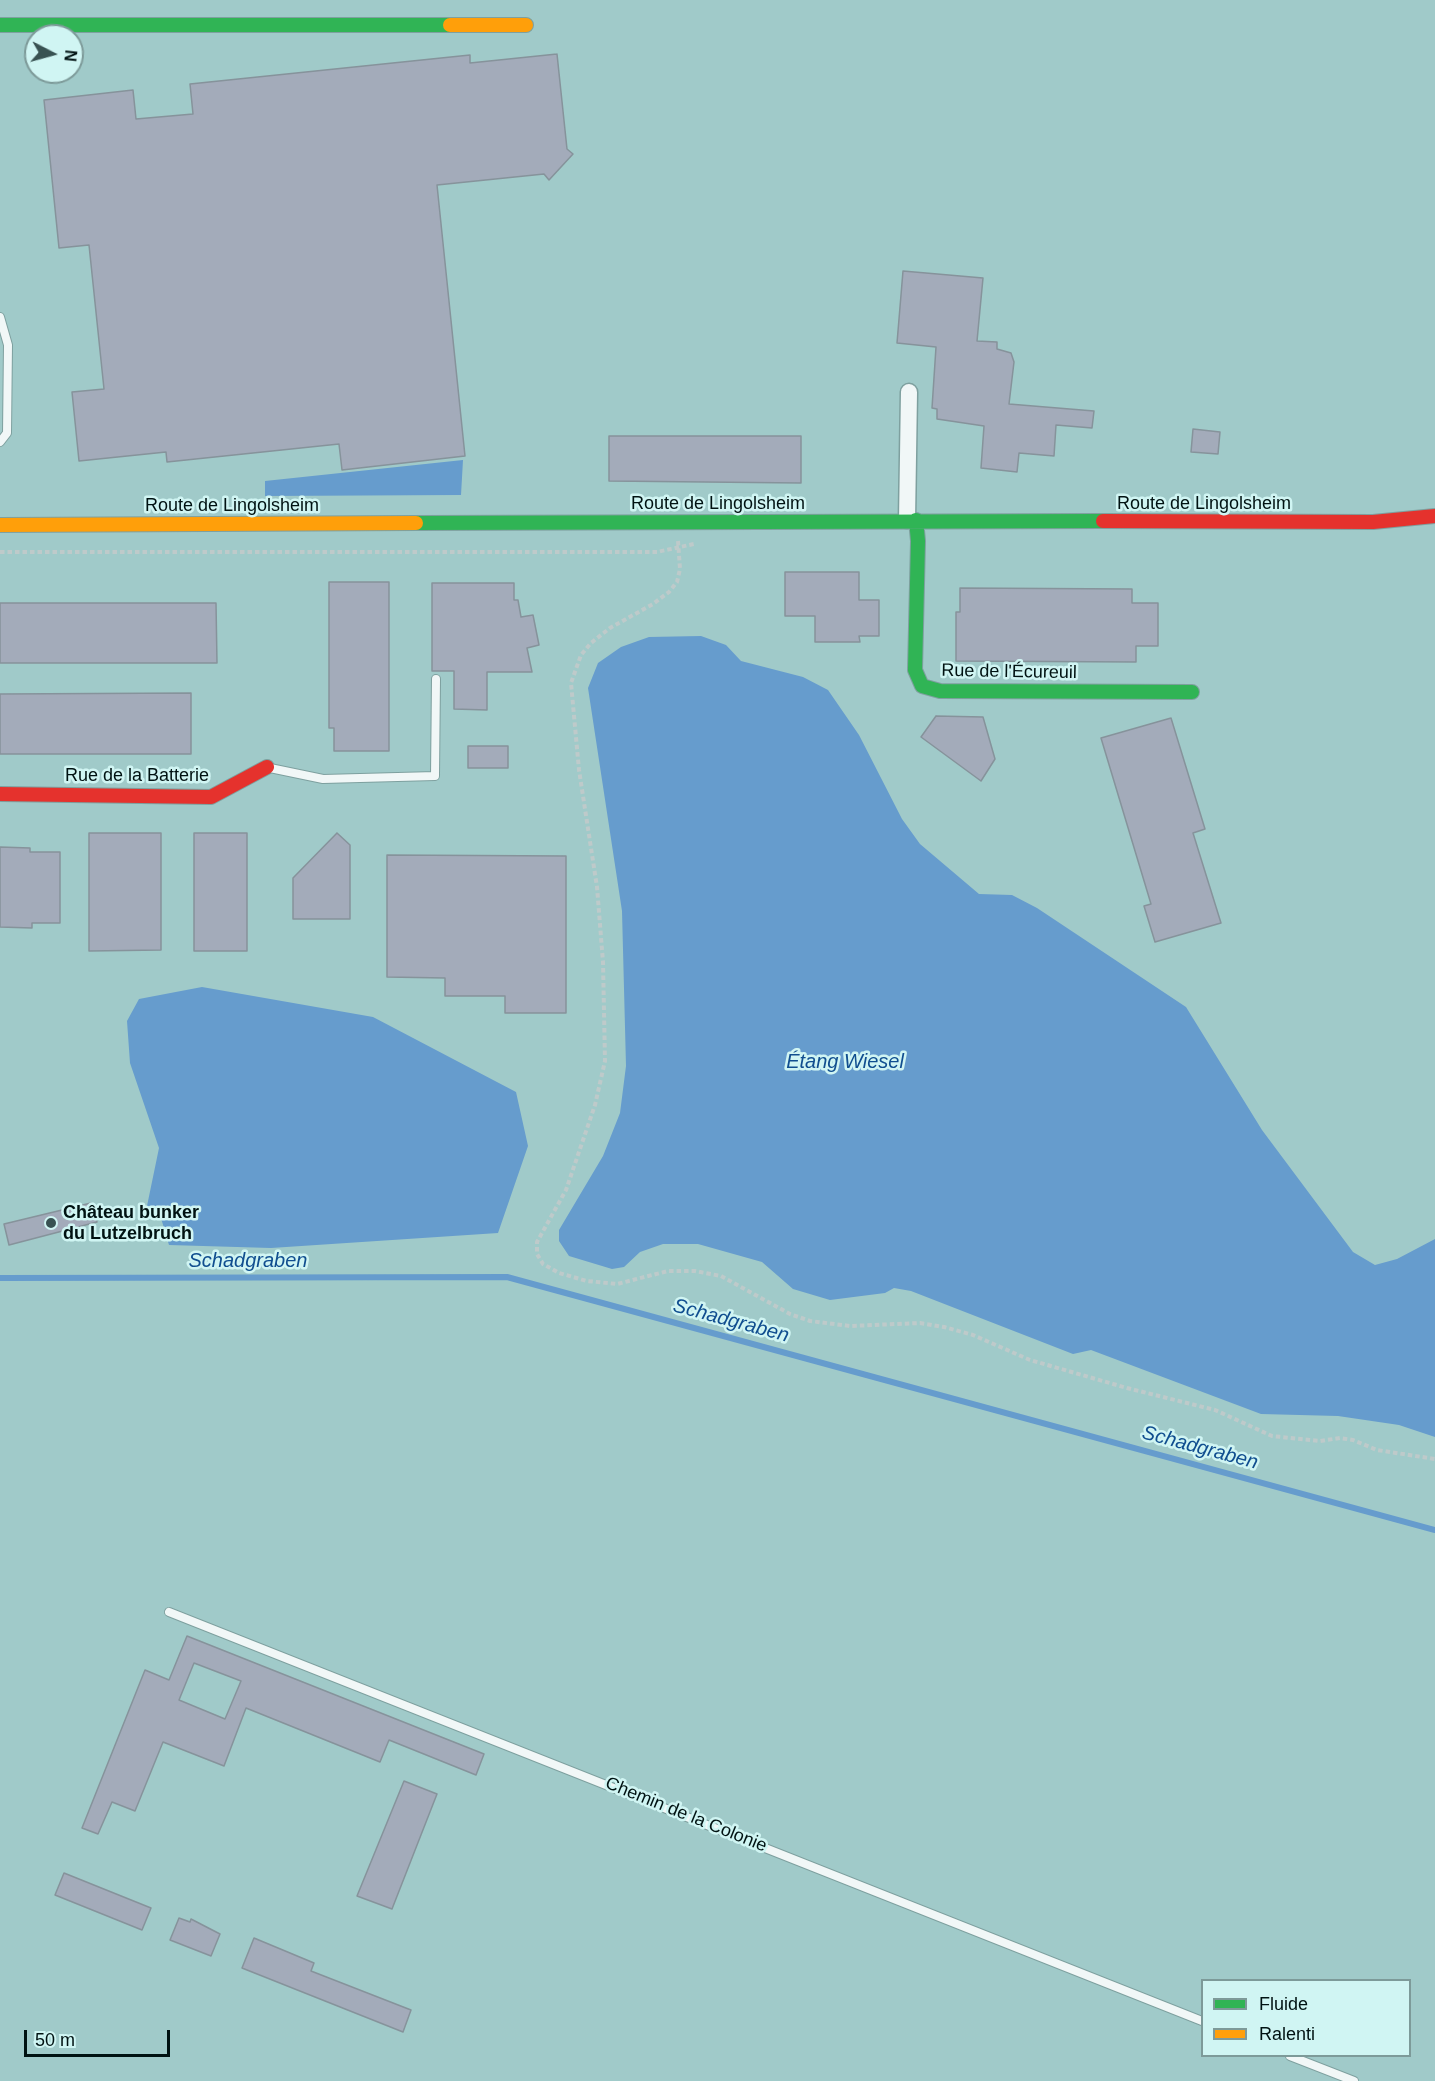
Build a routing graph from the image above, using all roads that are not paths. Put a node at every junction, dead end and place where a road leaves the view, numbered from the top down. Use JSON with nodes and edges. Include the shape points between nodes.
{"nodes":[{"id":1,"x":0,"y":25,"type":"edge"},
{"id":2,"x":526,"y":25,"type":"dead end"},
{"id":3,"x":0,"y":317,"type":"edge"},
{"id":4,"x":909,"y":392,"type":"dead end"},
{"id":5,"x":0,"y":442,"type":"edge"},
{"id":6,"x":1435,"y":516,"type":"edge"},
{"id":7,"x":911,"y":520,"type":"junction"},
{"id":8,"x":0,"y":525,"type":"edge"},
{"id":9,"x":436,"y":679,"type":"dead end"},
{"id":10,"x":1192,"y":692,"type":"dead end"},
{"id":11,"x":267,"y":767,"type":"joint"},
{"id":12,"x":0,"y":794,"type":"edge"},
{"id":13,"x":169,"y":1612,"type":"dead end"},
{"id":14,"x":1201,"y":2020,"type":"edge"},
{"id":15,"x":1295,"y":2057,"type":"edge"},
{"id":16,"x":1354,"y":2081,"type":"edge"}],
"edges":[{"from":1,"to":2,"type":"main road"},
{"from":3,"to":5,"type":"lane","via":[[8,345],[7,433]]},
{"from":4,"to":7,"type":"street"},
{"from":6,"to":7,"type":"main road","name":"Route de Lingolsheim","via":[[1373,522]]},
{"from":7,"to":8,"type":"main road","name":"Route de Lingolsheim"},
{"from":7,"to":10,"type":"main road","name":"Rue de l'Écureuil","via":[[918,541],[915,670],[922,686],[940,691]]},
{"from":9,"to":11,"type":"lane","via":[[435,776],[323,779]]},
{"from":11,"to":12,"type":"main road","name":"Rue de la Batterie","via":[[211,797]]},
{"from":13,"to":14,"type":"lane","name":"Chemin de la Colonie"},
{"from":15,"to":16,"type":"lane"}]}
